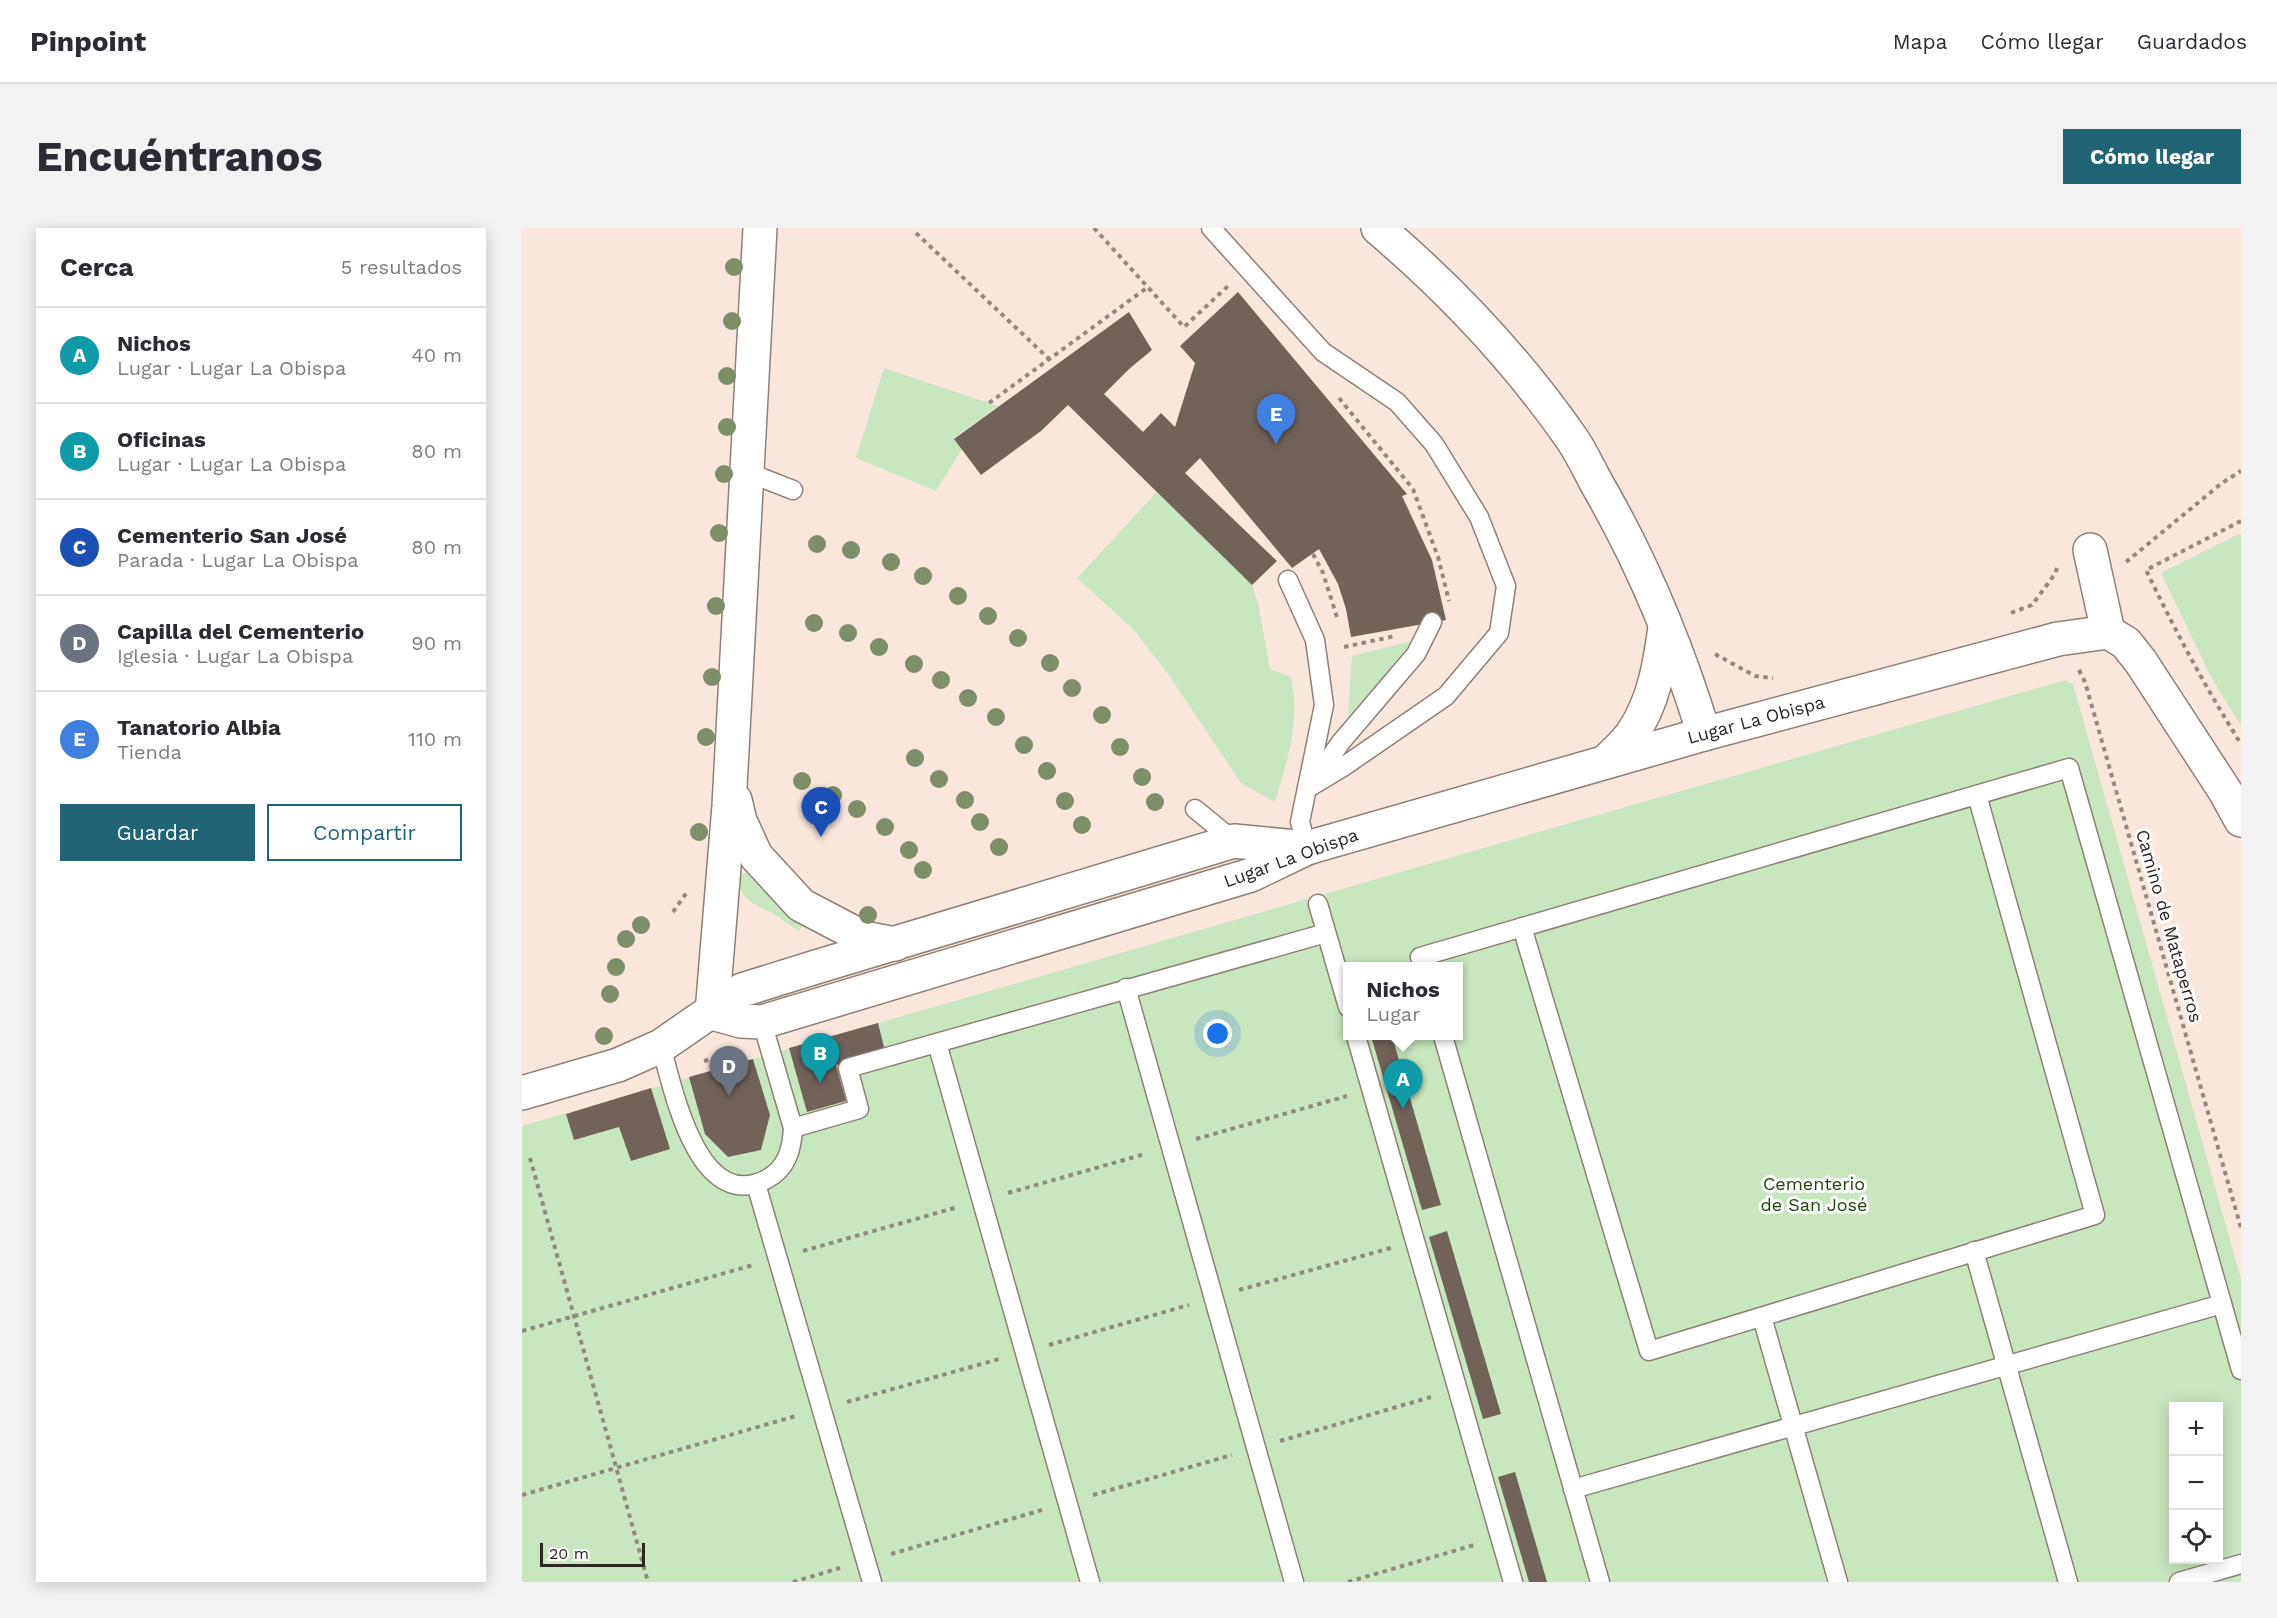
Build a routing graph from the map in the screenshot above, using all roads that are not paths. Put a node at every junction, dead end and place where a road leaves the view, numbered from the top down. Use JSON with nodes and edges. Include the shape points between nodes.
{"nodes":[{"id":1,"x":760,"y":228,"type":"edge"},
{"id":2,"x":1211,"y":228,"type":"edge"},
{"id":3,"x":1378,"y":228,"type":"edge"},
{"id":4,"x":747,"y":472,"type":"junction"},
{"id":5,"x":793,"y":490,"type":"dead end"},
{"id":6,"x":2090,"y":550,"type":"road end"},
{"id":7,"x":1288,"y":580,"type":"dead end"},
{"id":8,"x":1665,"y":625,"type":"junction"},
{"id":9,"x":1430,"y":626,"type":"road end"},
{"id":10,"x":2108,"y":632,"type":"junction"},
{"id":11,"x":1704,"y":734,"type":"junction"},
{"id":12,"x":1606,"y":762,"type":"junction"},
{"id":13,"x":730,"y":780,"type":"junction"},
{"id":14,"x":1308,"y":788,"type":"junction"},
{"id":15,"x":1977,"y":795,"type":"junction"},
{"id":16,"x":1195,"y":809,"type":"dead end"},
{"id":17,"x":2241,"y":820,"type":"edge"},
{"id":18,"x":1234,"y":841,"type":"junction"},
{"id":19,"x":1307,"y":848,"type":"junction"},
{"id":20,"x":1318,"y":904,"type":"dead end"},
{"id":21,"x":1522,"y":927,"type":"junction"},
{"id":22,"x":1326,"y":933,"type":"junction"},
{"id":23,"x":895,"y":944,"type":"junction"},
{"id":24,"x":1422,"y":962,"type":"edge"},
{"id":25,"x":1126,"y":988,"type":"junction"},
{"id":26,"x":1343,"y":993,"type":"edge"},
{"id":27,"x":712,"y":1013,"type":"junction"},
{"id":28,"x":762,"y":1022,"type":"junction"},
{"id":29,"x":1357,"y":1040,"type":"edge"},
{"id":30,"x":1444,"y":1040,"type":"edge"},
{"id":31,"x":937,"y":1043,"type":"junction"},
{"id":32,"x":661,"y":1047,"type":"junction"},
{"id":33,"x":522,"y":1094,"type":"edge"},
{"id":34,"x":793,"y":1128,"type":"junction"},
{"id":35,"x":756,"y":1184,"type":"junction"},
{"id":36,"x":1974,"y":1251,"type":"junction"},
{"id":37,"x":2222,"y":1304,"type":"junction"},
{"id":38,"x":1762,"y":1317,"type":"junction"},
{"id":39,"x":2006,"y":1366,"type":"junction"},
{"id":40,"x":2241,"y":1370,"type":"edge"},
{"id":41,"x":1793,"y":1426,"type":"junction"},
{"id":42,"x":1573,"y":1489,"type":"junction"},
{"id":43,"x":2241,"y":1564,"type":"edge"},
{"id":44,"x":872,"y":1582,"type":"edge"},
{"id":45,"x":1090,"y":1582,"type":"edge"},
{"id":46,"x":1294,"y":1582,"type":"edge"},
{"id":47,"x":1514,"y":1582,"type":"edge"},
{"id":48,"x":1600,"y":1582,"type":"edge"},
{"id":49,"x":1838,"y":1582,"type":"edge"},
{"id":50,"x":2068,"y":1582,"type":"edge"},
{"id":51,"x":2179,"y":1582,"type":"edge"}],
"edges":[{"from":1,"to":4,"type":"street"},
{"from":2,"to":14,"type":"lane","via":[[1323,352],[1397,402],[1434,444],[1479,517],[1506,586],[1499,633],[1446,696]]},
{"from":3,"to":8,"type":"street","via":[[1472,315],[1573,441],[1646,576]]},
{"from":4,"to":5,"type":"lane"},
{"from":4,"to":13,"type":"street"},
{"from":6,"to":10,"type":"street"},
{"from":7,"to":14,"type":"lane","via":[[1315,640],[1324,705]]},
{"from":8,"to":11,"type":"street","via":[[1684,669]]},
{"from":8,"to":12,"type":"street","via":[[1660,670],[1650,699],[1632,734]]},
{"from":9,"to":14,"type":"lane","via":[[1416,654],[1341,742]]},
{"from":10,"to":11,"type":"street","name":"Lugar La Obispa","via":[[2058,639]]},
{"from":10,"to":17,"type":"street","via":[[2126,643],[2141,662]]},
{"from":11,"to":12,"type":"street","name":"Lugar La Obispa"},
{"from":12,"to":19,"type":"street","name":"Lugar La Obispa"},
{"from":13,"to":23,"type":"street","via":[[740,821],[756,856],[781,886],[801,905],[864,938]]},
{"from":13,"to":27,"type":"street"},
{"from":14,"to":19,"type":"lane","via":[[1300,822]]},
{"from":15,"to":21,"type":"lane"},
{"from":15,"to":36,"type":"lane","via":[[2095,1215]]},
{"from":15,"to":37,"type":"lane","via":[[2068,768]]},
{"from":16,"to":18,"type":"lane"},
{"from":18,"to":19,"type":"street"},
{"from":18,"to":23,"type":"street"},
{"from":19,"to":28,"type":"street","name":"Lugar La Obispa","via":[[1251,875]]},
{"from":20,"to":22,"type":"lane"},
{"from":21,"to":24,"type":"lane","via":[[1420,957]]},
{"from":21,"to":38,"type":"lane","via":[[1649,1351]]},
{"from":22,"to":25,"type":"lane"},
{"from":22,"to":26,"type":"lane"},
{"from":23,"to":27,"type":"street","via":[[742,990]]},
{"from":25,"to":31,"type":"lane"},
{"from":25,"to":46,"type":"lane"},
{"from":27,"to":28,"type":"street","name":"Lugar La Obispa"},
{"from":27,"to":32,"type":"street"},
{"from":28,"to":34,"type":"lane"},
{"from":29,"to":47,"type":"lane"},
{"from":30,"to":42,"type":"lane"},
{"from":31,"to":34,"type":"lane","via":[[848,1068],[859,1109]]},
{"from":31,"to":45,"type":"lane"},
{"from":32,"to":33,"type":"street","via":[[618,1065]]},
{"from":32,"to":35,"type":"lane","via":[[685,1128],[703,1160],[726,1180]]},
{"from":34,"to":35,"type":"lane","via":[[788,1159],[769,1178]]},
{"from":35,"to":44,"type":"lane"},
{"from":36,"to":38,"type":"lane"},
{"from":36,"to":39,"type":"lane"},
{"from":37,"to":39,"type":"lane"},
{"from":37,"to":40,"type":"lane"},
{"from":38,"to":41,"type":"lane"},
{"from":39,"to":41,"type":"lane"},
{"from":39,"to":50,"type":"lane"},
{"from":41,"to":42,"type":"lane"},
{"from":41,"to":49,"type":"lane"},
{"from":42,"to":48,"type":"lane"},
{"from":43,"to":51,"type":"lane"}]}
